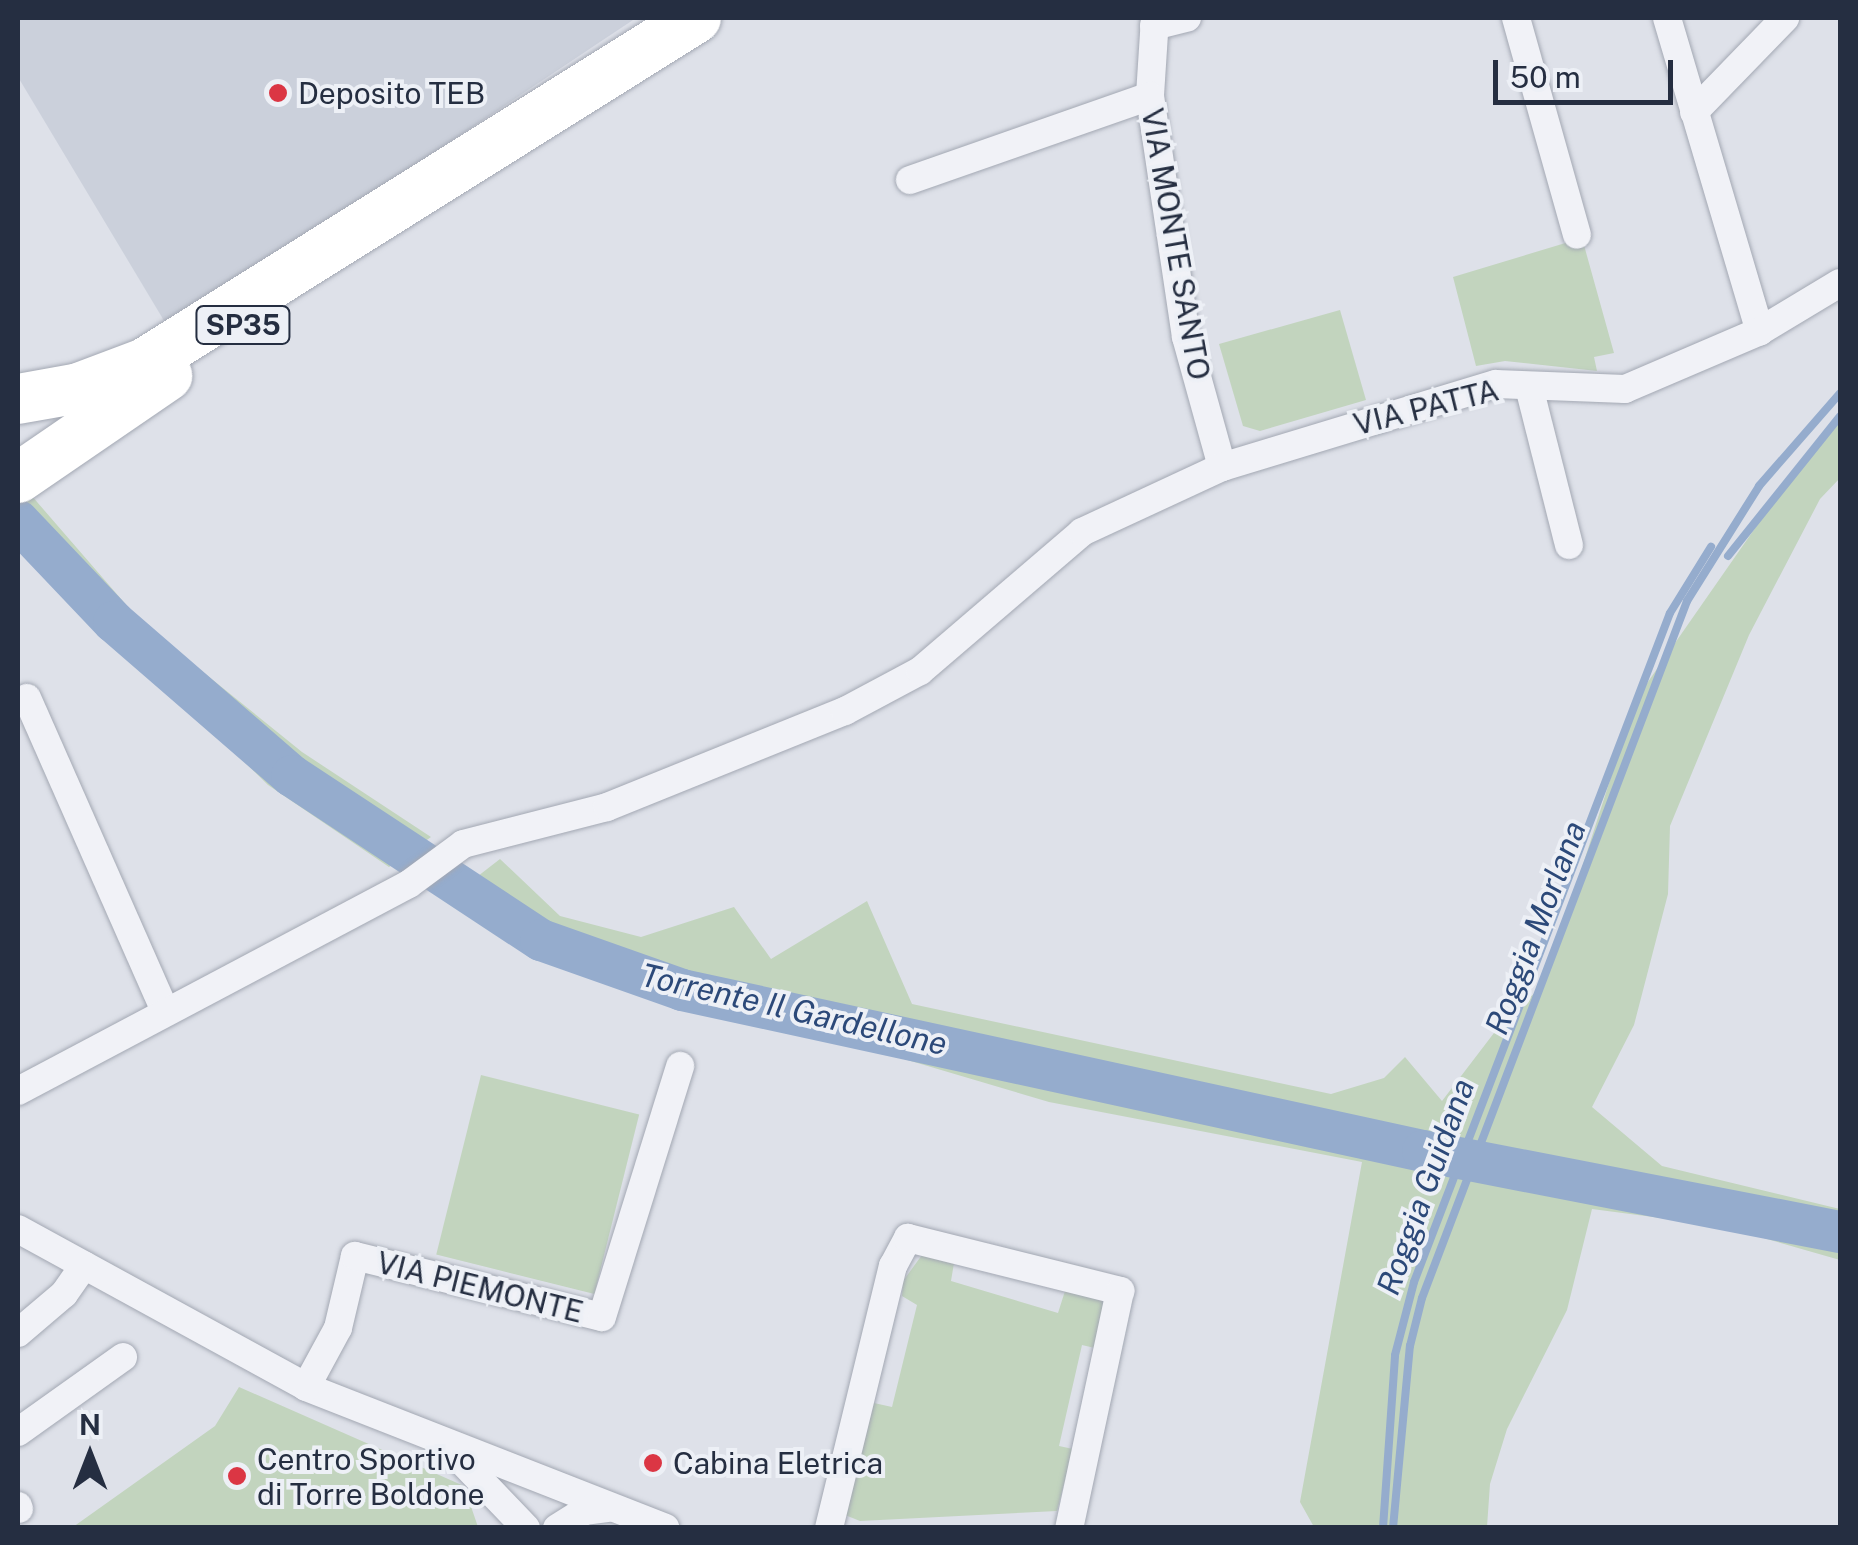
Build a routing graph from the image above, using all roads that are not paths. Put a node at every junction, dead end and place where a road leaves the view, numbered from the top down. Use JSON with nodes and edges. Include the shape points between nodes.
{"nodes":[{"id":1,"x":696,"y":18,"type":"edge"},
{"id":2,"x":1188,"y":18,"type":"edge"},
{"id":3,"x":1516,"y":18,"type":"edge"},
{"id":4,"x":1667,"y":18,"type":"edge"},
{"id":5,"x":1786,"y":18,"type":"edge"},
{"id":6,"x":1154,"y":22,"type":"edge"},
{"id":7,"x":646,"y":51,"type":"junction"},
{"id":8,"x":1150,"y":96,"type":"junction"},
{"id":9,"x":1694,"y":112,"type":"junction"},
{"id":10,"x":910,"y":180,"type":"dead end"},
{"id":11,"x":1577,"y":235,"type":"dead end"},
{"id":12,"x":1840,"y":283,"type":"edge"},
{"id":13,"x":1760,"y":331,"type":"junction"},
{"id":14,"x":1529,"y":387,"type":"junction"},
{"id":15,"x":18,"y":399,"type":"edge"},
{"id":16,"x":1222,"y":467,"type":"junction"},
{"id":17,"x":20,"y":476,"type":"edge"},
{"id":18,"x":1569,"y":545,"type":"dead end"},
{"id":19,"x":28,"y":698,"type":"dead end"},
{"id":20,"x":165,"y":1011,"type":"junction"},
{"id":21,"x":680,"y":1066,"type":"dead end"},
{"id":22,"x":55,"y":1071,"type":"junction"},
{"id":23,"x":18,"y":1082,"type":"edge"},
{"id":24,"x":18,"y":1090,"type":"edge"},
{"id":25,"x":18,"y":1229,"type":"edge"},
{"id":26,"x":84,"y":1265,"type":"junction"},
{"id":27,"x":18,"y":1332,"type":"edge"},
{"id":28,"x":123,"y":1357,"type":"dead end"},
{"id":29,"x":306,"y":1386,"type":"junction"},
{"id":30,"x":18,"y":1432,"type":"edge"},
{"id":31,"x":444,"y":1444,"type":"junction"},
{"id":32,"x":616,"y":1517,"type":"edge"},
{"id":33,"x":526,"y":1528,"type":"edge"},
{"id":34,"x":557,"y":1528,"type":"edge"},
{"id":35,"x":665,"y":1528,"type":"edge"},
{"id":36,"x":829,"y":1528,"type":"edge"},
{"id":37,"x":1069,"y":1528,"type":"edge"}],
"edges":[{"from":1,"to":7,"type":"highway","number":"SP35"},
{"from":2,"to":6,"type":"street"},
{"from":3,"to":11,"type":"street"},
{"from":4,"to":9,"type":"street"},
{"from":5,"to":9,"type":"street"},
{"from":6,"to":8,"type":"street","name":"VIA MONTE SANTO"},
{"from":7,"to":15,"type":"highway","via":[[145,362],[78,388]]},
{"from":7,"to":17,"type":"highway","number":"SP35"},
{"from":8,"to":10,"type":"street"},
{"from":8,"to":16,"type":"street","name":"VIA MONTE SANTO","via":[[1186,337]]},
{"from":9,"to":13,"type":"street"},
{"from":12,"to":13,"type":"street","name":"VIA PATTA"},
{"from":13,"to":14,"type":"street","name":"VIA PATTA","via":[[1625,389]]},
{"from":14,"to":16,"type":"street","name":"VIA PATTA","via":[[1496,384],[1432,400]]},
{"from":14,"to":18,"type":"street"},
{"from":16,"to":20,"type":"street","name":"VIA PATTA","via":[[1082,532],[920,671],[845,710],[607,806],[463,844],[410,884]]},
{"from":19,"to":20,"type":"street"},
{"from":20,"to":22,"type":"street"},
{"from":21,"to":29,"type":"street","name":"VIA PIEMONTE","via":[[602,1317],[355,1256],[338,1328]]},
{"from":22,"to":23,"type":"street"},
{"from":22,"to":24,"type":"street"},
{"from":25,"to":26,"type":"street"},
{"from":26,"to":27,"type":"street","via":[[64,1294]]},
{"from":26,"to":29,"type":"street"},
{"from":28,"to":30,"type":"street"},
{"from":29,"to":31,"type":"street"},
{"from":31,"to":32,"type":"street"},
{"from":31,"to":33,"type":"street"},
{"from":32,"to":34,"type":"street","via":[[584,1510]]},
{"from":32,"to":35,"type":"street"},
{"from":36,"to":37,"type":"street","via":[[893,1266],[908,1238],[1120,1290]]}]}
